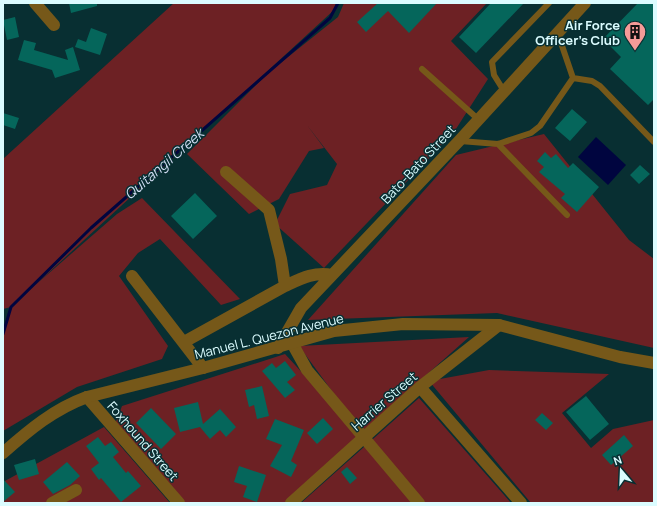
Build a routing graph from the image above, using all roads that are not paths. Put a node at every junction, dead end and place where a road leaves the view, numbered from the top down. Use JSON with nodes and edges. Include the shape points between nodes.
{"nodes":[{"id":1,"x":35,"y":3,"type":"edge"},
{"id":2,"x":549,"y":3,"type":"edge"},
{"id":3,"x":585,"y":3,"type":"edge"},
{"id":4,"x":54,"y":25,"type":"dead end"},
{"id":5,"x":558,"y":34,"type":"junction"},
{"id":6,"x":422,"y":69,"type":"dead end"},
{"id":7,"x":573,"y":78,"type":"junction"},
{"id":8,"x":504,"y":91,"type":"junction"},
{"id":9,"x":478,"y":119,"type":"junction"},
{"id":10,"x":459,"y":141,"type":"junction"},
{"id":11,"x":654,"y":142,"type":"edge"},
{"id":12,"x":498,"y":144,"type":"junction"},
{"id":13,"x":226,"y":172,"type":"dead end"},
{"id":14,"x":567,"y":215,"type":"dead end"},
{"id":15,"x":332,"y":275,"type":"junction"},
{"id":16,"x":132,"y":276,"type":"dead end"},
{"id":17,"x":285,"y":286,"type":"junction"},
{"id":18,"x":499,"y":325,"type":"junction"},
{"id":19,"x":184,"y":342,"type":"junction"},
{"id":20,"x":292,"y":343,"type":"junction"},
{"id":21,"x":278,"y":348,"type":"junction"},
{"id":22,"x":654,"y":363,"type":"edge"},
{"id":23,"x":203,"y":368,"type":"junction"},
{"id":24,"x":420,"y":387,"type":"junction"},
{"id":25,"x":87,"y":397,"type":"junction"},
{"id":26,"x":362,"y":437,"type":"junction"},
{"id":27,"x":3,"y":452,"type":"edge"},
{"id":28,"x":76,"y":490,"type":"dead end"},
{"id":29,"x":52,"y":503,"type":"edge"},
{"id":30,"x":179,"y":503,"type":"edge"},
{"id":31,"x":291,"y":503,"type":"edge"},
{"id":32,"x":419,"y":503,"type":"edge"},
{"id":33,"x":521,"y":503,"type":"edge"}],
"edges":[{"from":1,"to":4,"type":"street"},
{"from":2,"to":8,"type":"lane","via":[[492,62],[494,75]]},
{"from":3,"to":5,"type":"street","name":"Bato-Bato Street"},
{"from":5,"to":7,"type":"lane"},
{"from":5,"to":8,"type":"street","name":"Bato-Bato Street"},
{"from":6,"to":9,"type":"lane"},
{"from":7,"to":11,"type":"lane","via":[[592,81],[600,86]]},
{"from":7,"to":12,"type":"lane","via":[[540,126],[531,133]]},
{"from":8,"to":9,"type":"street","name":"Bato-Bato Street"},
{"from":9,"to":10,"type":"street","name":"Bato-Bato Street"},
{"from":10,"to":12,"type":"lane"},
{"from":10,"to":15,"type":"street","name":"Bato-Bato Street"},
{"from":12,"to":14,"type":"lane"},
{"from":13,"to":17,"type":"street","via":[[269,210]]},
{"from":15,"to":17,"type":"street","via":[[321,273]]},
{"from":15,"to":21,"type":"street","name":"Bato-Bato Street","via":[[301,308]]},
{"from":16,"to":19,"type":"street"},
{"from":17,"to":19,"type":"street"},
{"from":18,"to":20,"type":"street","name":"Manuel L. Quezon Avenue","via":[[403,324],[334,332]]},
{"from":18,"to":22,"type":"street","name":"Manuel L. Quezon Avenue","via":[[620,358]]},
{"from":18,"to":24,"type":"street","name":"Harrier Street"},
{"from":19,"to":23,"type":"street"},
{"from":20,"to":21,"type":"street","name":"Manuel L. Quezon Avenue"},
{"from":20,"to":26,"type":"street","via":[[306,370]]},
{"from":21,"to":23,"type":"street","name":"Manuel L. Quezon Avenue"},
{"from":23,"to":25,"type":"street","name":"Manuel L. Quezon Avenue"},
{"from":24,"to":26,"type":"street","name":"Harrier Street"},
{"from":24,"to":33,"type":"street"},
{"from":25,"to":27,"type":"street","name":"Manuel L. Quezon Avenue","via":[[68,404],[45,418]]},
{"from":25,"to":30,"type":"street","name":"Foxhound Street"},
{"from":26,"to":31,"type":"street","name":"Harrier Street"},
{"from":26,"to":32,"type":"street"},
{"from":28,"to":29,"type":"street"}]}
